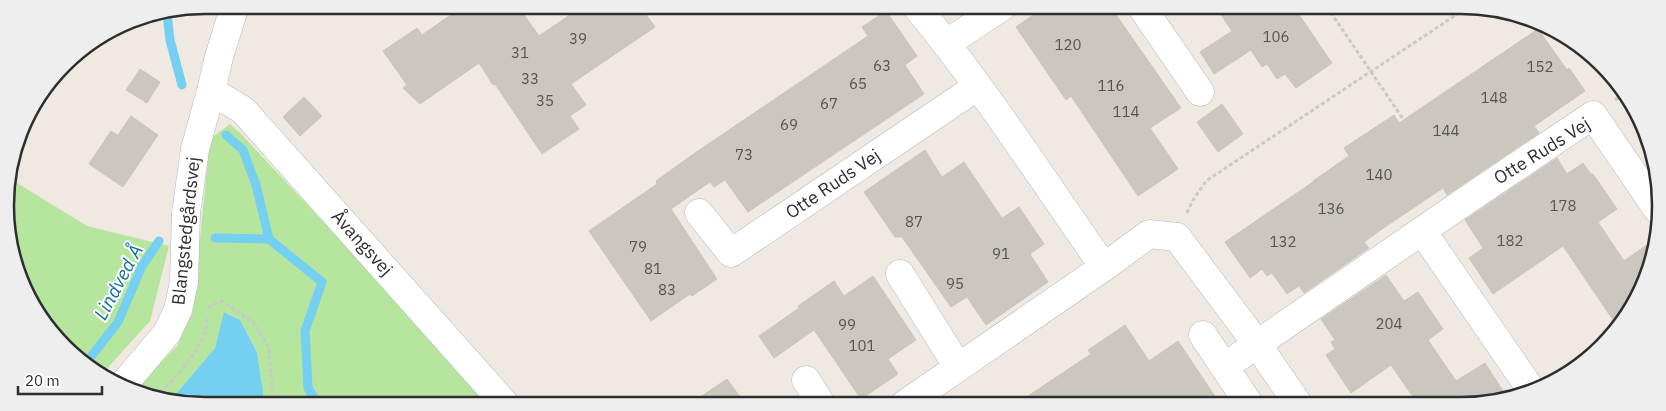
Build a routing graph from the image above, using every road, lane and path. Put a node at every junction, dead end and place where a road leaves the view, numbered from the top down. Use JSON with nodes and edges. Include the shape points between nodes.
{"nodes":[{"id":1,"x":232,"y":14,"type":"edge"},
{"id":2,"x":923,"y":14,"type":"edge"},
{"id":3,"x":991,"y":14,"type":"edge"},
{"id":4,"x":1146,"y":14,"type":"edge"},
{"id":5,"x":1333,"y":14,"type":"edge"},
{"id":6,"x":1458,"y":14,"type":"edge"},
{"id":7,"x":947,"y":43,"type":"junction"},
{"id":8,"x":1372,"y":71,"type":"junction"},
{"id":9,"x":978,"y":86,"type":"junction"},
{"id":10,"x":211,"y":91,"type":"junction"},
{"id":11,"x":1200,"y":92,"type":"dead end"},
{"id":12,"x":1652,"y":201,"type":"edge"},
{"id":13,"x":1461,"y":204,"type":"junction"},
{"id":14,"x":699,"y":213,"type":"dead end"},
{"id":15,"x":1422,"y":231,"type":"junction"},
{"id":16,"x":1178,"y":237,"type":"junction"},
{"id":17,"x":1104,"y":267,"type":"junction"},
{"id":18,"x":900,"y":274,"type":"dead end"},
{"id":19,"x":207,"y":308,"type":"dead end"},
{"id":20,"x":1202,"y":335,"type":"dead end"},
{"id":21,"x":1257,"y":344,"type":"junction"},
{"id":22,"x":958,"y":367,"type":"junction"},
{"id":23,"x":1224,"y":367,"type":"junction"},
{"id":24,"x":127,"y":380,"type":"edge"},
{"id":25,"x":806,"y":380,"type":"dead end"},
{"id":26,"x":1528,"y":385,"type":"edge"},
{"id":27,"x":273,"y":397,"type":"edge"},
{"id":28,"x":499,"y":397,"type":"edge"},
{"id":29,"x":817,"y":397,"type":"edge"},
{"id":30,"x":916,"y":397,"type":"edge"},
{"id":31,"x":1244,"y":397,"type":"edge"},
{"id":32,"x":1293,"y":397,"type":"edge"}],
"edges":[{"from":1,"to":10,"type":"street","name":"Blangstedgårdsvej"},
{"from":2,"to":7,"type":"street"},
{"from":3,"to":7,"type":"street"},
{"from":4,"to":11,"type":"street"},
{"from":5,"to":8,"type":"path"},
{"from":6,"to":8,"type":"path"},
{"from":7,"to":9,"type":"street"},
{"from":8,"to":13,"type":"path"},
{"from":8,"to":16,"type":"path","via":[[1206,181],[1193,200]]},
{"from":9,"to":14,"type":"street","name":"Otte Ruds Vej","via":[[730,253]]},
{"from":9,"to":17,"type":"street"},
{"from":10,"to":24,"type":"street","name":"Blangstedgårdsvej","via":[[195,149],[178,310],[167,333]]},
{"from":10,"to":28,"type":"street","name":"Åvangsvej","via":[[243,110]]},
{"from":12,"to":13,"type":"street","name":"Otte Ruds Vej","via":[[1593,115]]},
{"from":13,"to":15,"type":"street","name":"Otte Ruds Vej"},
{"from":15,"to":21,"type":"street","name":"Otte Ruds Vej"},
{"from":15,"to":26,"type":"street"},
{"from":16,"to":17,"type":"street","via":[[1149,234]]},
{"from":16,"to":21,"type":"street"},
{"from":17,"to":22,"type":"street"},
{"from":18,"to":22,"type":"street"},
{"from":19,"to":27,"type":"path","via":[[222,301],[254,322],[270,347]]},
{"from":20,"to":23,"type":"street"},
{"from":21,"to":23,"type":"street","name":"Otte Ruds Vej"},
{"from":21,"to":32,"type":"street"},
{"from":22,"to":30,"type":"street"},
{"from":23,"to":31,"type":"street"},
{"from":25,"to":29,"type":"street"}]}
